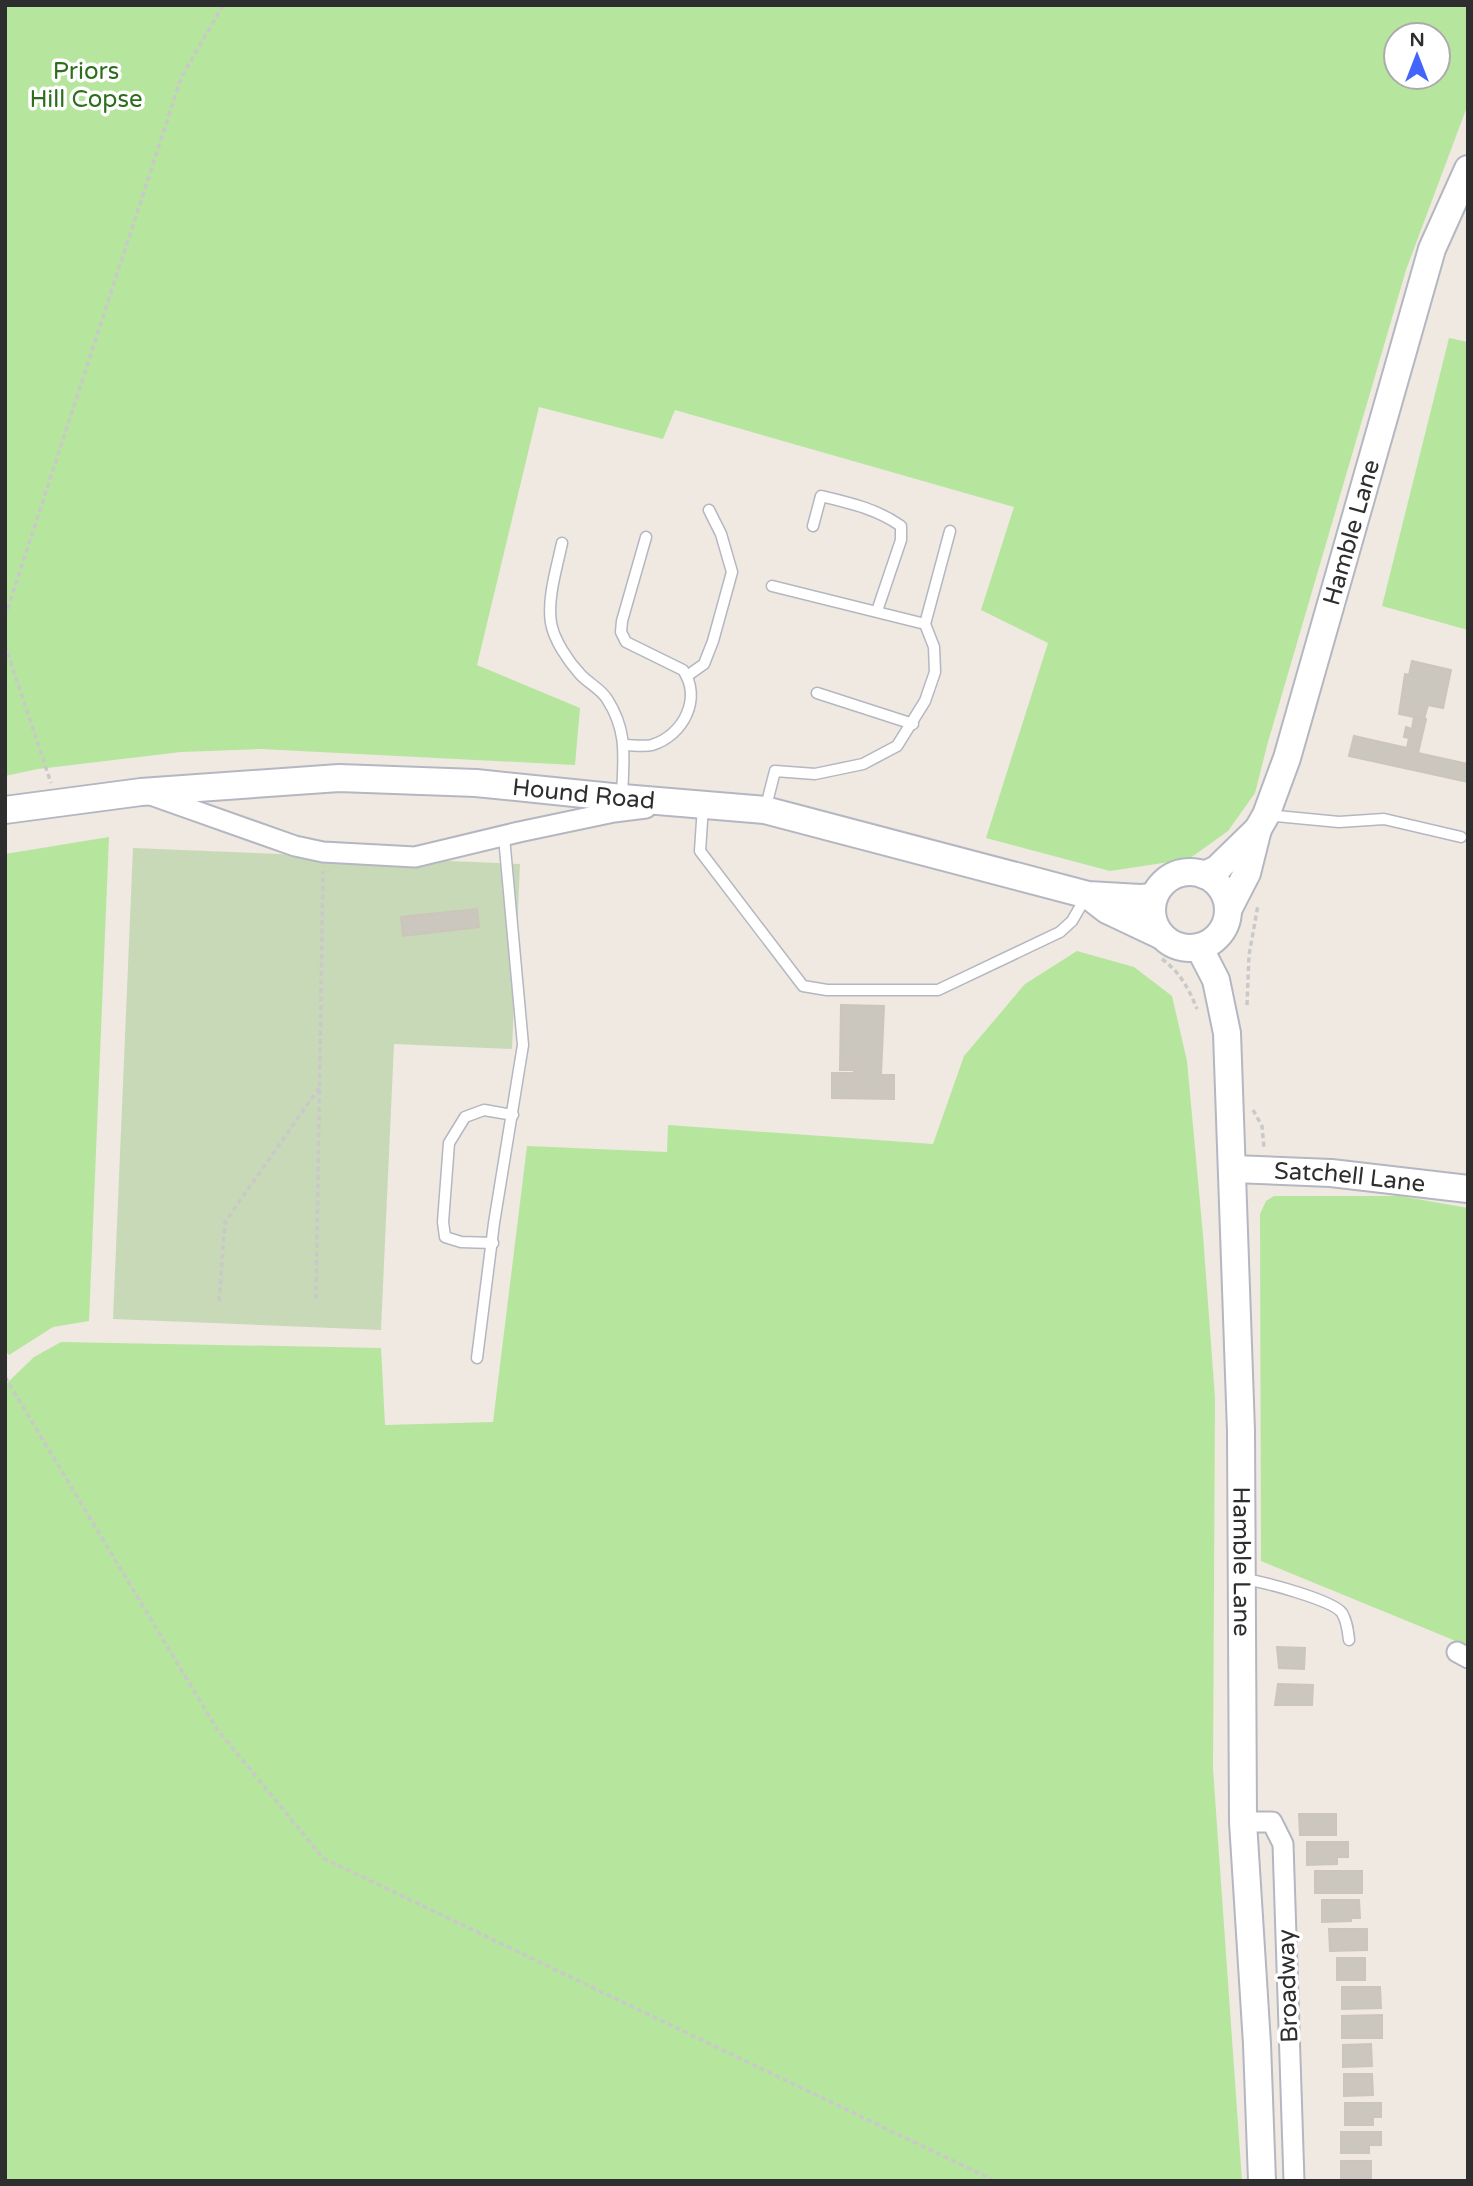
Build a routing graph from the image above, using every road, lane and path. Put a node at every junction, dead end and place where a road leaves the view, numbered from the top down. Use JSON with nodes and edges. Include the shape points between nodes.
{"nodes":[{"id":1,"x":223,"y":5,"type":"edge"},
{"id":2,"x":1468,"y":169,"type":"edge"},
{"id":3,"x":709,"y":510,"type":"dead end"},
{"id":4,"x":813,"y":526,"type":"dead end"},
{"id":5,"x":950,"y":531,"type":"dead end"},
{"id":6,"x":646,"y":537,"type":"dead end"},
{"id":7,"x":562,"y":543,"type":"dead end"},
{"id":8,"x":772,"y":586,"type":"dead end"},
{"id":9,"x":877,"y":611,"type":"junction"},
{"id":10,"x":5,"y":617,"type":"edge"},
{"id":11,"x":926,"y":624,"type":"junction"},
{"id":12,"x":5,"y":645,"type":"edge"},
{"id":13,"x":687,"y":676,"type":"junction"},
{"id":14,"x":817,"y":693,"type":"dead end"},
{"id":15,"x":912,"y":724,"type":"junction"},
{"id":16,"x":625,"y":745,"type":"junction"},
{"id":17,"x":53,"y":790,"type":"dead end"},
{"id":18,"x":141,"y":792,"type":"junction"},
{"id":19,"x":622,"y":799,"type":"junction"},
{"id":20,"x":695,"y":805,"type":"junction"},
{"id":21,"x":5,"y":810,"type":"edge"},
{"id":22,"x":765,"y":810,"type":"junction"},
{"id":23,"x":1262,"y":822,"type":"junction"},
{"id":24,"x":504,"y":837,"type":"junction"},
{"id":25,"x":1461,"y":837,"type":"dead end"},
{"id":26,"x":323,"y":852,"type":"junction"},
{"id":27,"x":1198,"y":868,"type":"junction"},
{"id":28,"x":1155,"y":886,"type":"junction"},
{"id":29,"x":1088,"y":895,"type":"junction"},
{"id":30,"x":1259,"y":900,"type":"dead end"},
{"id":31,"x":1228,"y":910,"type":"junction"},
{"id":32,"x":1162,"y":936,"type":"junction"},
{"id":33,"x":1199,"y":947,"type":"junction"},
{"id":34,"x":1247,"y":1017,"type":"dead end"},
{"id":35,"x":320,"y":1087,"type":"junction"},
{"id":36,"x":1249,"y":1103,"type":"dead end"},
{"id":37,"x":513,"y":1115,"type":"junction"},
{"id":38,"x":1264,"y":1142,"type":"dead end"},
{"id":39,"x":1233,"y":1169,"type":"junction"},
{"id":40,"x":1468,"y":1189,"type":"edge"},
{"id":41,"x":493,"y":1243,"type":"junction"},
{"id":42,"x":316,"y":1299,"type":"dead end"},
{"id":43,"x":219,"y":1301,"type":"dead end"},
{"id":44,"x":477,"y":1358,"type":"dead end"},
{"id":45,"x":5,"y":1377,"type":"edge"},
{"id":46,"x":1243,"y":1579,"type":"junction"},
{"id":47,"x":1349,"y":1640,"type":"dead end"},
{"id":48,"x":1243,"y":1822,"type":"junction"},
{"id":49,"x":995,"y":2181,"type":"edge"},
{"id":50,"x":1262,"y":2181,"type":"edge"},
{"id":51,"x":1294,"y":2181,"type":"edge"}],
"edges":[{"from":1,"to":10,"type":"path","via":[[181,78]]},
{"from":2,"to":23,"type":"main road","name":"Hamble Lane","via":[[1432,249],[1287,758]]},
{"from":3,"to":13,"type":"lane","via":[[732,572],[704,664]]},
{"from":4,"to":9,"type":"lane","via":[[821,496],[864,507],[901,526],[901,540]]},
{"from":5,"to":11,"type":"lane"},
{"from":6,"to":13,"type":"lane","via":[[621,632],[626,642],[675,664]]},
{"from":7,"to":16,"type":"lane","via":[[551,623],[579,674],[606,696]]},
{"from":8,"to":9,"type":"lane"},
{"from":9,"to":11,"type":"lane"},
{"from":11,"to":15,"type":"lane","via":[[934,647],[935,671],[926,701]]},
{"from":12,"to":17,"type":"path"},
{"from":13,"to":16,"type":"lane","via":[[690,708],[679,727],[650,746]]},
{"from":14,"to":15,"type":"lane"},
{"from":15,"to":22,"type":"lane","via":[[897,746],[863,764],[815,774],[775,771]]},
{"from":16,"to":19,"type":"lane"},
{"from":18,"to":19,"type":"main road","name":"Hound Road","via":[[339,778],[476,783]]},
{"from":18,"to":21,"type":"main road","name":"Hound Road"},
{"from":18,"to":26,"type":"street"},
{"from":19,"to":20,"type":"main road","name":"Hound Road"},
{"from":20,"to":22,"type":"main road","name":"Hound Road"},
{"from":20,"to":24,"type":"street","via":[[614,812]]},
{"from":20,"to":29,"type":"lane","via":[[700,850],[803,986],[938,990],[1060,932]]},
{"from":22,"to":29,"type":"main road","name":"Hound Road"},
{"from":23,"to":25,"type":"lane","via":[[1384,819]]},
{"from":23,"to":27,"type":"main road","name":"Hamble Lane","via":[[1217,869]]},
{"from":23,"to":31,"type":"main road","via":[[1247,873]]},
{"from":24,"to":26,"type":"street","via":[[415,857]]},
{"from":24,"to":37,"type":"lane","via":[[523,1045]]},
{"from":26,"to":35,"type":"path"},
{"from":27,"to":28,"type":"path"},
{"from":27,"to":28,"type":"main road"},
{"from":27,"to":31,"type":"main road","via":[[1219,885]]},
{"from":28,"to":29,"type":"main road","name":"Hound Road","via":[[1140,898]]},
{"from":28,"to":32,"type":"main road","via":[[1151,912]]},
{"from":29,"to":32,"type":"main road","via":[[1107,910]]},
{"from":30,"to":34,"type":"path","via":[[1248,955]]},
{"from":31,"to":33,"type":"main road","via":[[1223,929]]},
{"from":32,"to":33,"type":"main road","via":[[1185,948]]},
{"from":33,"to":39,"type":"main road","name":"Hamble Lane","via":[[1216,980],[1227,1033]]},
{"from":35,"to":42,"type":"path"},
{"from":35,"to":43,"type":"path","via":[[225,1222]]},
{"from":36,"to":38,"type":"path","via":[[1262,1126]]},
{"from":37,"to":41,"type":"lane"},
{"from":37,"to":41,"type":"lane","via":[[484,1110],[465,1117],[449,1143],[445,1237]]},
{"from":39,"to":40,"type":"main road","name":"Satchell Lane","via":[[1331,1173]]},
{"from":39,"to":46,"type":"main road","name":"Hamble Lane"},
{"from":41,"to":44,"type":"lane"},
{"from":45,"to":49,"type":"path","via":[[217,1729],[323,1858]]},
{"from":46,"to":47,"type":"lane","via":[[1335,1606],[1345,1618]]},
{"from":46,"to":48,"type":"main road","name":"Hamble Lane"},
{"from":48,"to":50,"type":"main road","name":"Hamble Lane"},
{"from":48,"to":51,"type":"street","name":"Broadway","via":[[1272,1822],[1283,1844]]}]}
